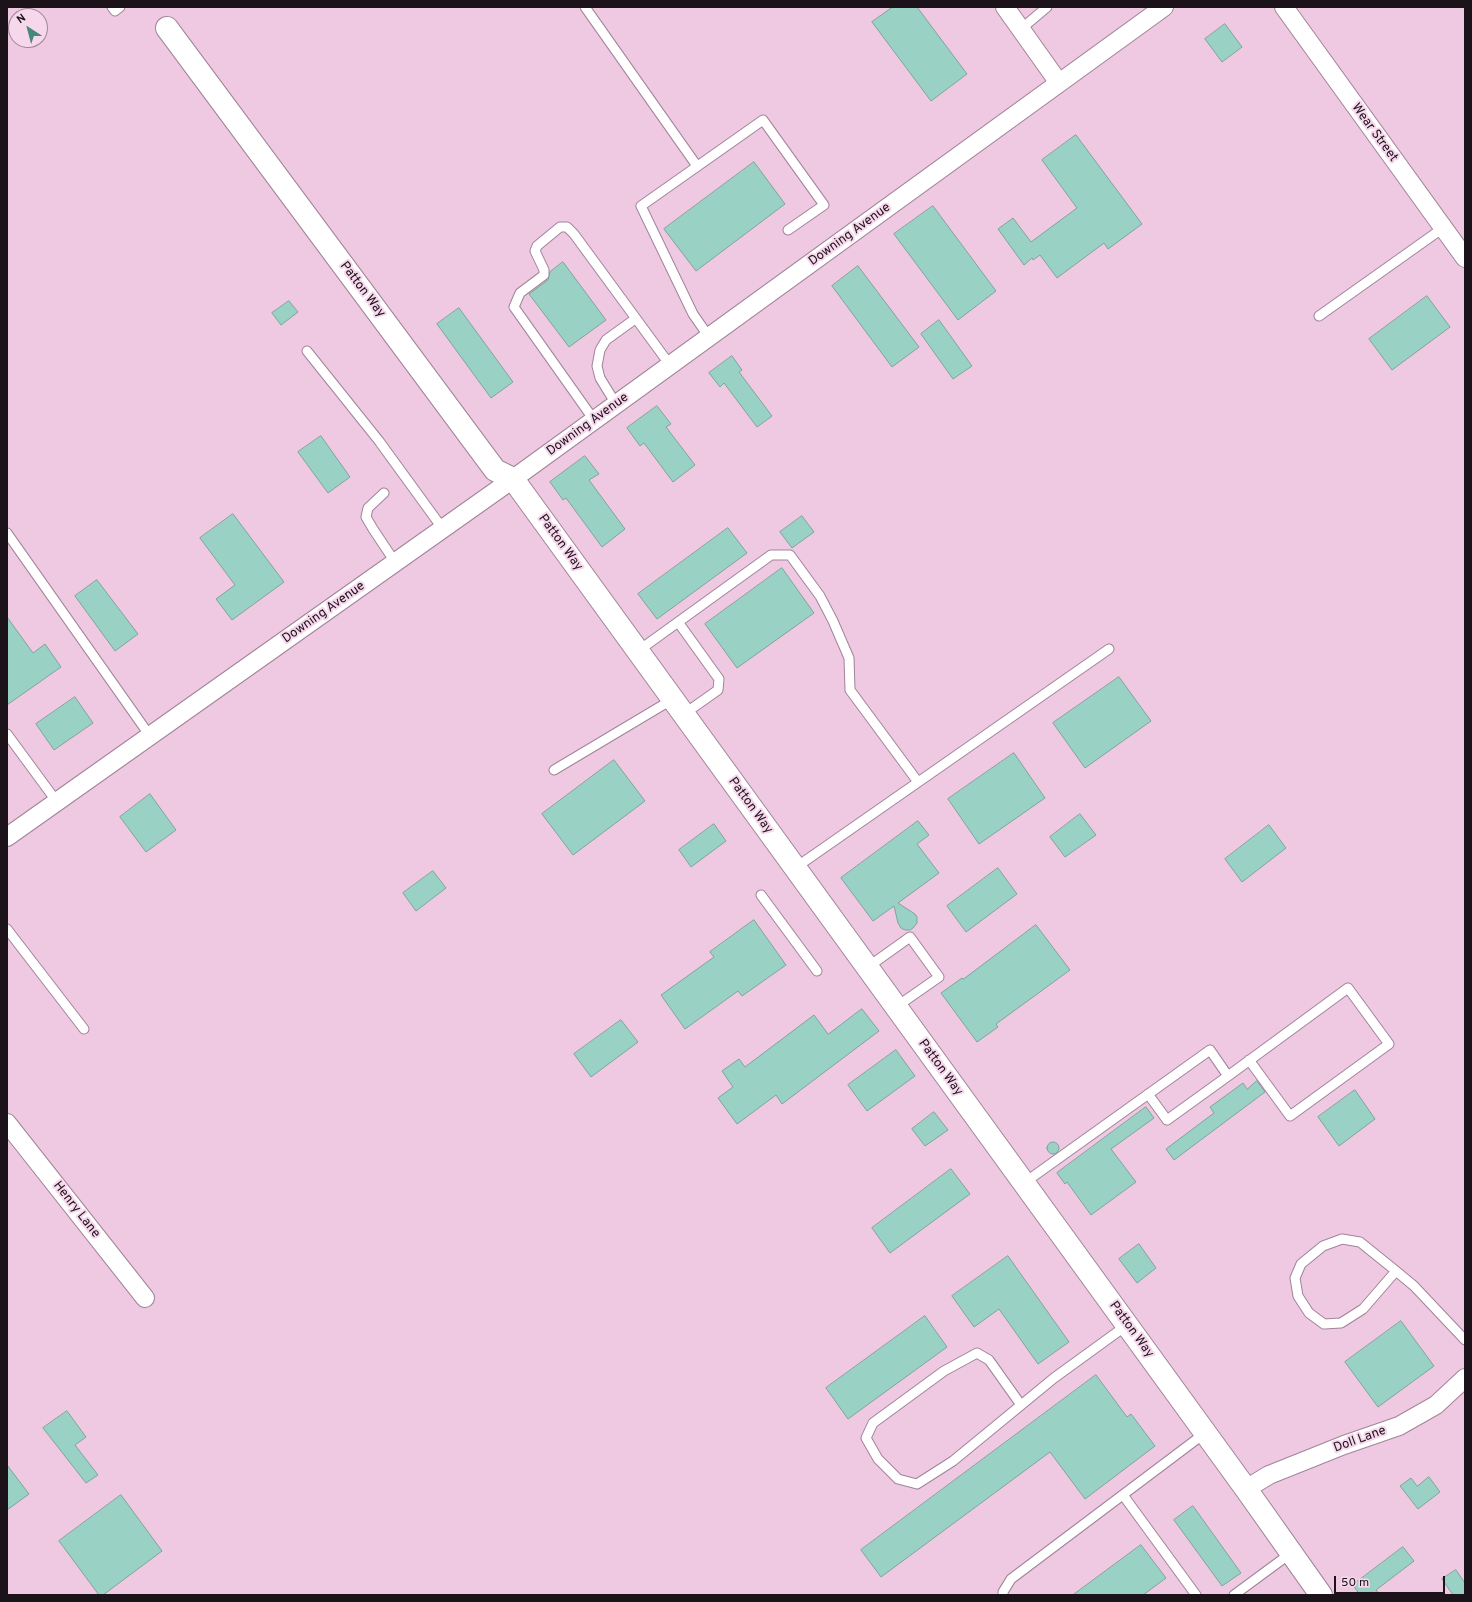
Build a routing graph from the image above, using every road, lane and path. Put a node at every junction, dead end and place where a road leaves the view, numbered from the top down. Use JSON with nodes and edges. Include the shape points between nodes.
{"nodes":[{"id":1,"x":112,"y":7,"type":"edge"},
{"id":2,"x":120,"y":7,"type":"edge"},
{"id":3,"x":585,"y":7,"type":"edge"},
{"id":4,"x":1004,"y":7,"type":"edge"},
{"id":5,"x":1047,"y":7,"type":"edge"},
{"id":6,"x":1164,"y":7,"type":"edge"},
{"id":7,"x":1284,"y":7,"type":"edge"},
{"id":8,"x":167,"y":28,"type":"dead end"},
{"id":9,"x":1021,"y":29,"type":"junction"},
{"id":10,"x":1059,"y":83,"type":"junction"},
{"id":11,"x":697,"y":166,"type":"junction"},
{"id":12,"x":1443,"y":228,"type":"junction"},
{"id":13,"x":788,"y":230,"type":"dead end"},
{"id":14,"x":1465,"y":258,"type":"edge"},
{"id":15,"x":1319,"y":316,"type":"dead end"},
{"id":16,"x":635,"y":319,"type":"junction"},
{"id":17,"x":709,"y":337,"type":"junction"},
{"id":18,"x":307,"y":351,"type":"dead end"},
{"id":19,"x":670,"y":365,"type":"junction"},
{"id":20,"x":616,"y":404,"type":"junction"},
{"id":21,"x":594,"y":420,"type":"junction"},
{"id":22,"x":513,"y":479,"type":"junction"},
{"id":23,"x":384,"y":493,"type":"dead end"},
{"id":24,"x":443,"y":529,"type":"junction"},
{"id":25,"x":7,"y":533,"type":"edge"},
{"id":26,"x":395,"y":562,"type":"junction"},
{"id":27,"x":678,"y":622,"type":"junction"},
{"id":28,"x":1108,"y":649,"type":"dead end"},
{"id":29,"x":638,"y":651,"type":"junction"},
{"id":30,"x":679,"y":707,"type":"junction"},
{"id":31,"x":7,"y":734,"type":"edge"},
{"id":32,"x":150,"y":736,"type":"junction"},
{"id":33,"x":554,"y":770,"type":"dead end"},
{"id":34,"x":918,"y":782,"type":"junction"},
{"id":35,"x":57,"y":802,"type":"junction"},
{"id":36,"x":7,"y":837,"type":"edge"},
{"id":37,"x":795,"y":868,"type":"junction"},
{"id":38,"x":761,"y":895,"type":"dead end"},
{"id":39,"x":7,"y":929,"type":"edge"},
{"id":40,"x":868,"y":967,"type":"junction"},
{"id":41,"x":817,"y":971,"type":"dead end"},
{"id":42,"x":896,"y":1007,"type":"junction"},
{"id":43,"x":84,"y":1029,"type":"dead end"},
{"id":44,"x":1249,"y":1060,"type":"junction"},
{"id":45,"x":1228,"y":1076,"type":"junction"},
{"id":46,"x":1148,"y":1094,"type":"junction"},
{"id":47,"x":7,"y":1123,"type":"edge"},
{"id":48,"x":1024,"y":1183,"type":"junction"},
{"id":49,"x":1396,"y":1272,"type":"junction"},
{"id":50,"x":145,"y":1298,"type":"dead end"},
{"id":51,"x":1127,"y":1325,"type":"junction"},
{"id":52,"x":1465,"y":1340,"type":"edge"},
{"id":53,"x":1465,"y":1378,"type":"edge"},
{"id":54,"x":1021,"y":1405,"type":"junction"},
{"id":55,"x":1205,"y":1432,"type":"junction"},
{"id":56,"x":1246,"y":1489,"type":"junction"},
{"id":57,"x":1123,"y":1495,"type":"junction"},
{"id":58,"x":1291,"y":1553,"type":"junction"},
{"id":59,"x":1003,"y":1595,"type":"edge"},
{"id":60,"x":1196,"y":1595,"type":"edge"},
{"id":61,"x":1234,"y":1595,"type":"edge"},
{"id":62,"x":1321,"y":1595,"type":"edge"}],
"edges":[{"from":1,"to":2,"type":"lane","via":[[115,11]]},
{"from":3,"to":11,"type":"lane"},
{"from":4,"to":9,"type":"street"},
{"from":5,"to":9,"type":"lane"},
{"from":6,"to":10,"type":"street","name":"Downing Avenue"},
{"from":7,"to":12,"type":"street","name":"Wear Street"},
{"from":8,"to":22,"type":"street","name":"Patton Way","via":[[495,470]]},
{"from":9,"to":10,"type":"street"},
{"from":10,"to":17,"type":"street","name":"Downing Avenue"},
{"from":11,"to":13,"type":"lane","via":[[763,120],[824,206]]},
{"from":11,"to":17,"type":"lane","via":[[641,206],[693,314]]},
{"from":12,"to":14,"type":"street","name":"Wear Street"},
{"from":12,"to":15,"type":"lane"},
{"from":16,"to":19,"type":"lane"},
{"from":16,"to":20,"type":"lane","via":[[606,340],[600,350],[596,366],[600,378]]},
{"from":16,"to":21,"type":"lane","via":[[567,227],[560,227],[537,246],[535,251],[544,275],[520,293],[514,307]]},
{"from":17,"to":19,"type":"street","name":"Downing Avenue"},
{"from":18,"to":24,"type":"lane","via":[[379,441]]},
{"from":19,"to":20,"type":"street","name":"Downing Avenue"},
{"from":20,"to":21,"type":"street","name":"Downing Avenue"},
{"from":21,"to":22,"type":"street","name":"Downing Avenue"},
{"from":22,"to":24,"type":"street","name":"Downing Avenue"},
{"from":22,"to":29,"type":"street","name":"Patton Way"},
{"from":23,"to":26,"type":"lane","via":[[368,508],[366,517]]},
{"from":24,"to":26,"type":"street","name":"Downing Avenue"},
{"from":25,"to":32,"type":"lane"},
{"from":26,"to":32,"type":"street","name":"Downing Avenue"},
{"from":27,"to":29,"type":"lane"},
{"from":27,"to":30,"type":"lane","via":[[719,679],[718,690]]},
{"from":27,"to":34,"type":"lane","via":[[771,555],[790,555],[820,596],[833,621],[849,658],[850,690]]},
{"from":28,"to":34,"type":"lane"},
{"from":29,"to":30,"type":"street","name":"Patton Way"},
{"from":30,"to":33,"type":"lane"},
{"from":30,"to":37,"type":"street","name":"Patton Way"},
{"from":31,"to":35,"type":"lane"},
{"from":32,"to":35,"type":"street","name":"Downing Avenue"},
{"from":34,"to":37,"type":"lane"},
{"from":35,"to":36,"type":"street","name":"Downing Avenue"},
{"from":37,"to":40,"type":"street","name":"Patton Way"},
{"from":38,"to":41,"type":"lane"},
{"from":39,"to":43,"type":"lane"},
{"from":40,"to":42,"type":"street","name":"Patton Way"},
{"from":40,"to":42,"type":"lane","via":[[910,937],[939,976]]},
{"from":42,"to":48,"type":"street","name":"Patton Way"},
{"from":44,"to":44,"type":"lane","via":[[1348,988],[1389,1044],[1290,1116]]},
{"from":44,"to":45,"type":"lane"},
{"from":45,"to":46,"type":"lane","via":[[1167,1120]]},
{"from":45,"to":46,"type":"lane","via":[[1210,1050]]},
{"from":46,"to":48,"type":"lane"},
{"from":47,"to":50,"type":"street","name":"Henry Lane"},
{"from":48,"to":51,"type":"street","name":"Patton Way"},
{"from":49,"to":49,"type":"lane","via":[[1360,1242],[1342,1239],[1323,1246],[1301,1264],[1295,1278],[1298,1296],[1309,1313],[1324,1324],[1341,1323],[1363,1309]]},
{"from":49,"to":52,"type":"lane","via":[[1414,1286]]},
{"from":51,"to":54,"type":"lane"},
{"from":51,"to":55,"type":"street","name":"Patton Way"},
{"from":53,"to":56,"type":"street","name":"Doll Lane","via":[[1436,1405],[1399,1426],[1269,1475]]},
{"from":54,"to":54,"type":"lane","via":[[954,1461],[917,1484],[898,1479],[878,1459],[866,1438],[873,1422],[944,1371],[977,1352],[989,1360]]},
{"from":55,"to":56,"type":"street","name":"Patton Way"},
{"from":55,"to":57,"type":"lane"},
{"from":56,"to":58,"type":"street","name":"Patton Way"},
{"from":57,"to":59,"type":"lane","via":[[1011,1579]]},
{"from":57,"to":60,"type":"lane"},
{"from":58,"to":61,"type":"lane"},
{"from":58,"to":62,"type":"street","name":"Patton Way"}]}
